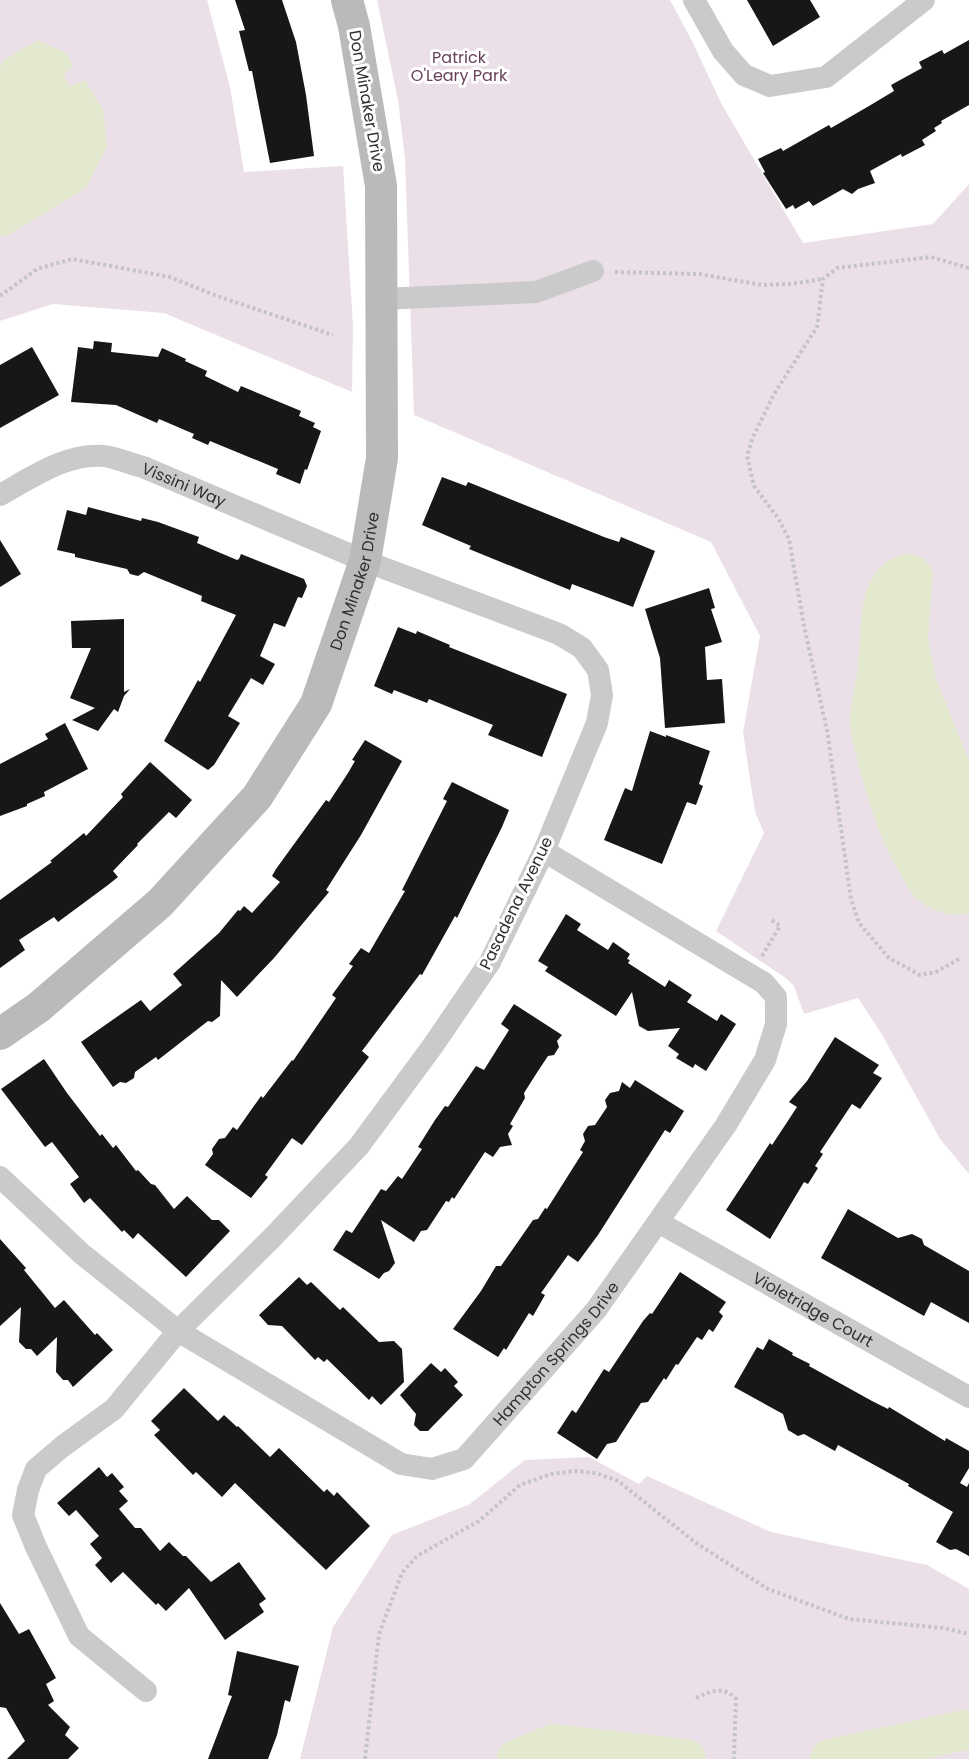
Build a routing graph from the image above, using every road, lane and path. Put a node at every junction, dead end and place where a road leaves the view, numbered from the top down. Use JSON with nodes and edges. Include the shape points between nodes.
{"nodes":[{"id":1,"x":347,"y":0,"type":"edge"},
{"id":2,"x":694,"y":0,"type":"edge"},
{"id":3,"x":924,"y":0,"type":"edge"},
{"id":4,"x":969,"y":268,"type":"edge"},
{"id":5,"x":593,"y":271,"type":"joint"},
{"id":6,"x":823,"y":279,"type":"junction"},
{"id":7,"x":0,"y":296,"type":"edge"},
{"id":8,"x":382,"y":299,"type":"junction"},
{"id":9,"x":333,"y":335,"type":"dead end"},
{"id":10,"x":0,"y":495,"type":"edge"},
{"id":11,"x":365,"y":561,"type":"junction"},
{"id":12,"x":544,"y":851,"type":"junction"},
{"id":13,"x":770,"y":919,"type":"dead end"},
{"id":14,"x":959,"y":959,"type":"dead end"},
{"id":15,"x":750,"y":975,"type":"junction"},
{"id":16,"x":0,"y":1034,"type":"edge"},
{"id":17,"x":0,"y":1177,"type":"edge"},
{"id":18,"x":658,"y":1222,"type":"junction"},
{"id":19,"x":178,"y":1331,"type":"junction"},
{"id":20,"x":969,"y":1397,"type":"edge"},
{"id":21,"x":969,"y":1634,"type":"edge"},
{"id":22,"x":147,"y":1691,"type":"dead end"},
{"id":23,"x":696,"y":1698,"type":"dead end"},
{"id":24,"x":365,"y":1759,"type":"edge"},
{"id":25,"x":734,"y":1759,"type":"edge"}],
"edges":[{"from":1,"to":8,"type":"street","name":"Don Minaker Drive","via":[[381,186]]},
{"from":2,"to":3,"type":"street","via":[[723,51],[744,75],[770,86],[826,77]]},
{"from":4,"to":6,"type":"path","via":[[931,257],[837,268]]},
{"from":5,"to":6,"type":"path","via":[[699,274],[762,285]]},
{"from":5,"to":8,"type":"street","via":[[536,292]]},
{"from":6,"to":14,"type":"path","via":[[817,327],[774,394],[747,456],[754,486],[789,539],[827,730],[851,899],[859,923],[889,958],[920,975],[936,972]]},
{"from":7,"to":9,"type":"path","via":[[37,269],[72,259],[170,278]]},
{"from":8,"to":11,"type":"street","name":"Don Minaker Drive","via":[[382,458]]},
{"from":10,"to":11,"type":"street","name":"Vissini Way","via":[[46,470],[81,457],[104,456],[143,467]]},
{"from":11,"to":12,"type":"street","name":"Pasadena Avenue","via":[[559,634],[582,648],[598,670],[602,694],[597,723]]},
{"from":11,"to":16,"type":"street","name":"Don Minaker Drive","via":[[316,704],[257,797],[160,903],[39,1006]]},
{"from":12,"to":15,"type":"street","name":"Hampton Springs Drive"},
{"from":12,"to":19,"type":"street","name":"Pasadena Avenue","via":[[490,962],[359,1146]]},
{"from":13,"to":15,"type":"path","via":[[780,926]]},
{"from":15,"to":18,"type":"street","name":"Hampton Springs Drive","via":[[776,997],[776,1024],[765,1060],[726,1125]]},
{"from":17,"to":19,"type":"street","name":"Hampton Springs Drive","via":[[82,1254]]},
{"from":18,"to":19,"type":"street","name":"Hampton Springs Drive","via":[[596,1310],[464,1459],[432,1469],[401,1464]]},
{"from":18,"to":20,"type":"street","name":"Violetridge Court"},
{"from":19,"to":22,"type":"street","name":"Pasadena Avenue","via":[[114,1409],[36,1469],[23,1515],[79,1636]]},
{"from":21,"to":24,"type":"path","via":[[849,1619],[768,1589],[696,1543],[618,1481],[597,1473],[551,1474],[520,1485],[479,1521],[417,1556],[402,1573],[379,1634]]},
{"from":23,"to":25,"type":"path","via":[[712,1691],[726,1691],[736,1699]]}]}
